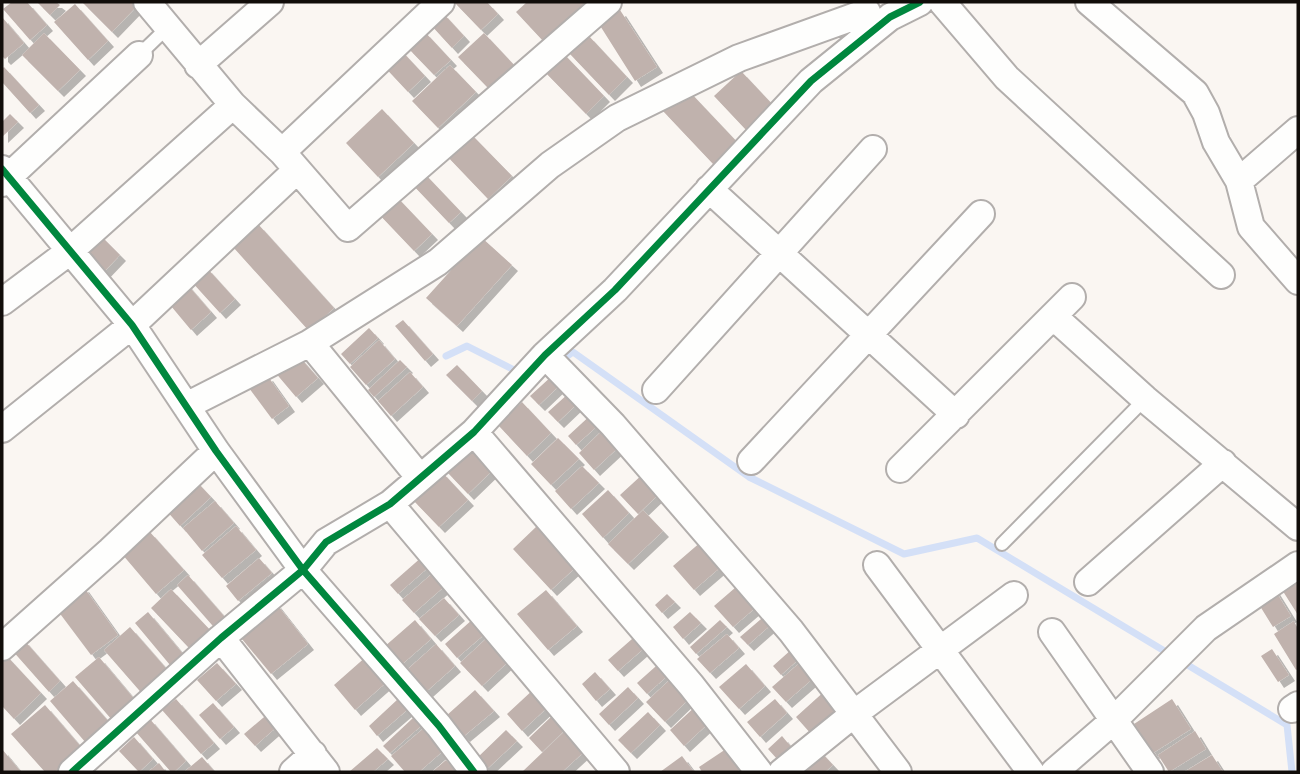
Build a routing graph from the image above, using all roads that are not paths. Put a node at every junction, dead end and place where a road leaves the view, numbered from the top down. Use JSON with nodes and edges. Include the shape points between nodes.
{"nodes":[{"id":1,"x":147,"y":2,"type":"edge"},
{"id":2,"x":270,"y":2,"type":"edge"},
{"id":3,"x":441,"y":2,"type":"edge"},
{"id":4,"x":608,"y":2,"type":"edge"},
{"id":5,"x":920,"y":2,"type":"edge"},
{"id":6,"x":942,"y":2,"type":"edge"},
{"id":7,"x":1089,"y":2,"type":"edge"},
{"id":8,"x":871,"y":10,"type":"edge"},
{"id":9,"x":168,"y":27,"type":"junction"},
{"id":10,"x":139,"y":55,"type":"joint"},
{"id":11,"x":198,"y":65,"type":"junction"},
{"id":12,"x":233,"y":105,"type":"junction"},
{"id":13,"x":1298,"y":130,"type":"edge"},
{"id":14,"x":873,"y":149,"type":"dead end"},
{"id":15,"x":289,"y":161,"type":"junction"},
{"id":16,"x":4,"y":176,"type":"edge"},
{"id":17,"x":1239,"y":181,"type":"junction"},
{"id":18,"x":709,"y":189,"type":"junction"},
{"id":19,"x":981,"y":214,"type":"dead end"},
{"id":20,"x":70,"y":251,"type":"junction"},
{"id":21,"x":778,"y":253,"type":"junction"},
{"id":22,"x":1221,"y":275,"type":"dead end"},
{"id":23,"x":1298,"y":281,"type":"edge"},
{"id":24,"x":2,"y":302,"type":"edge"},
{"id":25,"x":131,"y":325,"type":"junction"},
{"id":26,"x":868,"y":336,"type":"junction"},
{"id":27,"x":310,"y":343,"type":"junction"},
{"id":28,"x":541,"y":368,"type":"junction"},
{"id":29,"x":656,"y":390,"type":"dead end"},
{"id":30,"x":1145,"y":399,"type":"junction"},
{"id":31,"x":186,"y":406,"type":"junction"},
{"id":32,"x":956,"y":415,"type":"junction"},
{"id":33,"x":2,"y":429,"type":"edge"},
{"id":34,"x":474,"y":432,"type":"junction"},
{"id":35,"x":216,"y":451,"type":"junction"},
{"id":36,"x":751,"y":461,"type":"dead end"},
{"id":37,"x":1223,"y":463,"type":"junction"},
{"id":38,"x":900,"y":469,"type":"dead end"},
{"id":39,"x":420,"y":478,"type":"junction"},
{"id":40,"x":390,"y":504,"type":"junction"},
{"id":41,"x":1298,"y":527,"type":"edge"},
{"id":42,"x":1002,"y":544,"type":"dead end"},
{"id":43,"x":877,"y":565,"type":"dead end"},
{"id":44,"x":1298,"y":565,"type":"edge"},
{"id":45,"x":303,"y":570,"type":"junction"},
{"id":46,"x":1088,"y":582,"type":"dead end"},
{"id":47,"x":1014,"y":595,"type":"dead end"},
{"id":48,"x":1052,"y":632,"type":"dead end"},
{"id":49,"x":220,"y":638,"type":"junction"},
{"id":50,"x":2,"y":647,"type":"edge"},
{"id":51,"x":940,"y":650,"type":"junction"},
{"id":52,"x":855,"y":713,"type":"junction"},
{"id":53,"x":1113,"y":721,"type":"junction"},
{"id":54,"x":320,"y":763,"type":"edge"},
{"id":55,"x":72,"y":772,"type":"edge"},
{"id":56,"x":293,"y":772,"type":"edge"},
{"id":57,"x":474,"y":772,"type":"edge"},
{"id":58,"x":616,"y":772,"type":"edge"},
{"id":59,"x":759,"y":772,"type":"edge"},
{"id":60,"x":782,"y":772,"type":"edge"},
{"id":61,"x":898,"y":772,"type":"edge"},
{"id":62,"x":1031,"y":772,"type":"edge"},
{"id":63,"x":1054,"y":772,"type":"edge"},
{"id":64,"x":1150,"y":772,"type":"edge"}],
"edges":[{"from":1,"to":9,"type":"street"},
{"from":2,"to":11,"type":"street"},
{"from":3,"to":15,"type":"street"},
{"from":4,"to":15,"type":"street","via":[[348,228]]},
{"from":5,"to":8,"type":"street"},
{"from":6,"to":22,"type":"street","via":[[1007,78]]},
{"from":7,"to":17,"type":"street","via":[[1195,93]]},
{"from":8,"to":18,"type":"street"},
{"from":8,"to":27,"type":"street","via":[[739,58],[617,118],[550,164],[438,262]]},
{"from":9,"to":10,"type":"lane"},
{"from":9,"to":11,"type":"street"},
{"from":10,"to":16,"type":"street"},
{"from":11,"to":12,"type":"street"},
{"from":12,"to":15,"type":"street"},
{"from":12,"to":20,"type":"street"},
{"from":13,"to":17,"type":"street"},
{"from":14,"to":21,"type":"street"},
{"from":15,"to":25,"type":"street"},
{"from":16,"to":20,"type":"street"},
{"from":17,"to":23,"type":"street","via":[[1251,227]]},
{"from":18,"to":21,"type":"street"},
{"from":18,"to":28,"type":"street"},
{"from":19,"to":26,"type":"street"},
{"from":20,"to":24,"type":"street"},
{"from":20,"to":25,"type":"street"},
{"from":21,"to":26,"type":"street"},
{"from":21,"to":29,"type":"street"},
{"from":25,"to":31,"type":"street"},
{"from":25,"to":33,"type":"street"},
{"from":26,"to":32,"type":"street"},
{"from":26,"to":36,"type":"street"},
{"from":27,"to":31,"type":"street"},
{"from":27,"to":39,"type":"street"},
{"from":28,"to":34,"type":"street"},
{"from":28,"to":52,"type":"street","via":[[613,425],[791,631]]},
{"from":30,"to":32,"type":"street","via":[[1063,307]]},
{"from":30,"to":37,"type":"street"},
{"from":30,"to":42,"type":"lane"},
{"from":31,"to":35,"type":"street"},
{"from":32,"to":38,"type":"street"},
{"from":34,"to":39,"type":"street"},
{"from":34,"to":59,"type":"street","via":[[691,685]]},
{"from":35,"to":45,"type":"street"},
{"from":35,"to":50,"type":"street"},
{"from":37,"to":41,"type":"street"},
{"from":37,"to":46,"type":"street"},
{"from":39,"to":40,"type":"street"},
{"from":40,"to":45,"type":"street","via":[[326,542]]},
{"from":40,"to":58,"type":"street"},
{"from":43,"to":51,"type":"street"},
{"from":44,"to":53,"type":"street","via":[[1206,628]]},
{"from":45,"to":49,"type":"street"},
{"from":45,"to":57,"type":"street"},
{"from":47,"to":51,"type":"street"},
{"from":48,"to":53,"type":"street"},
{"from":49,"to":54,"type":"street"},
{"from":49,"to":55,"type":"street"},
{"from":51,"to":52,"type":"street"},
{"from":51,"to":62,"type":"street"},
{"from":52,"to":60,"type":"street"},
{"from":52,"to":61,"type":"street"},
{"from":53,"to":63,"type":"street"},
{"from":53,"to":64,"type":"street"},
{"from":54,"to":56,"type":"street"}]}
